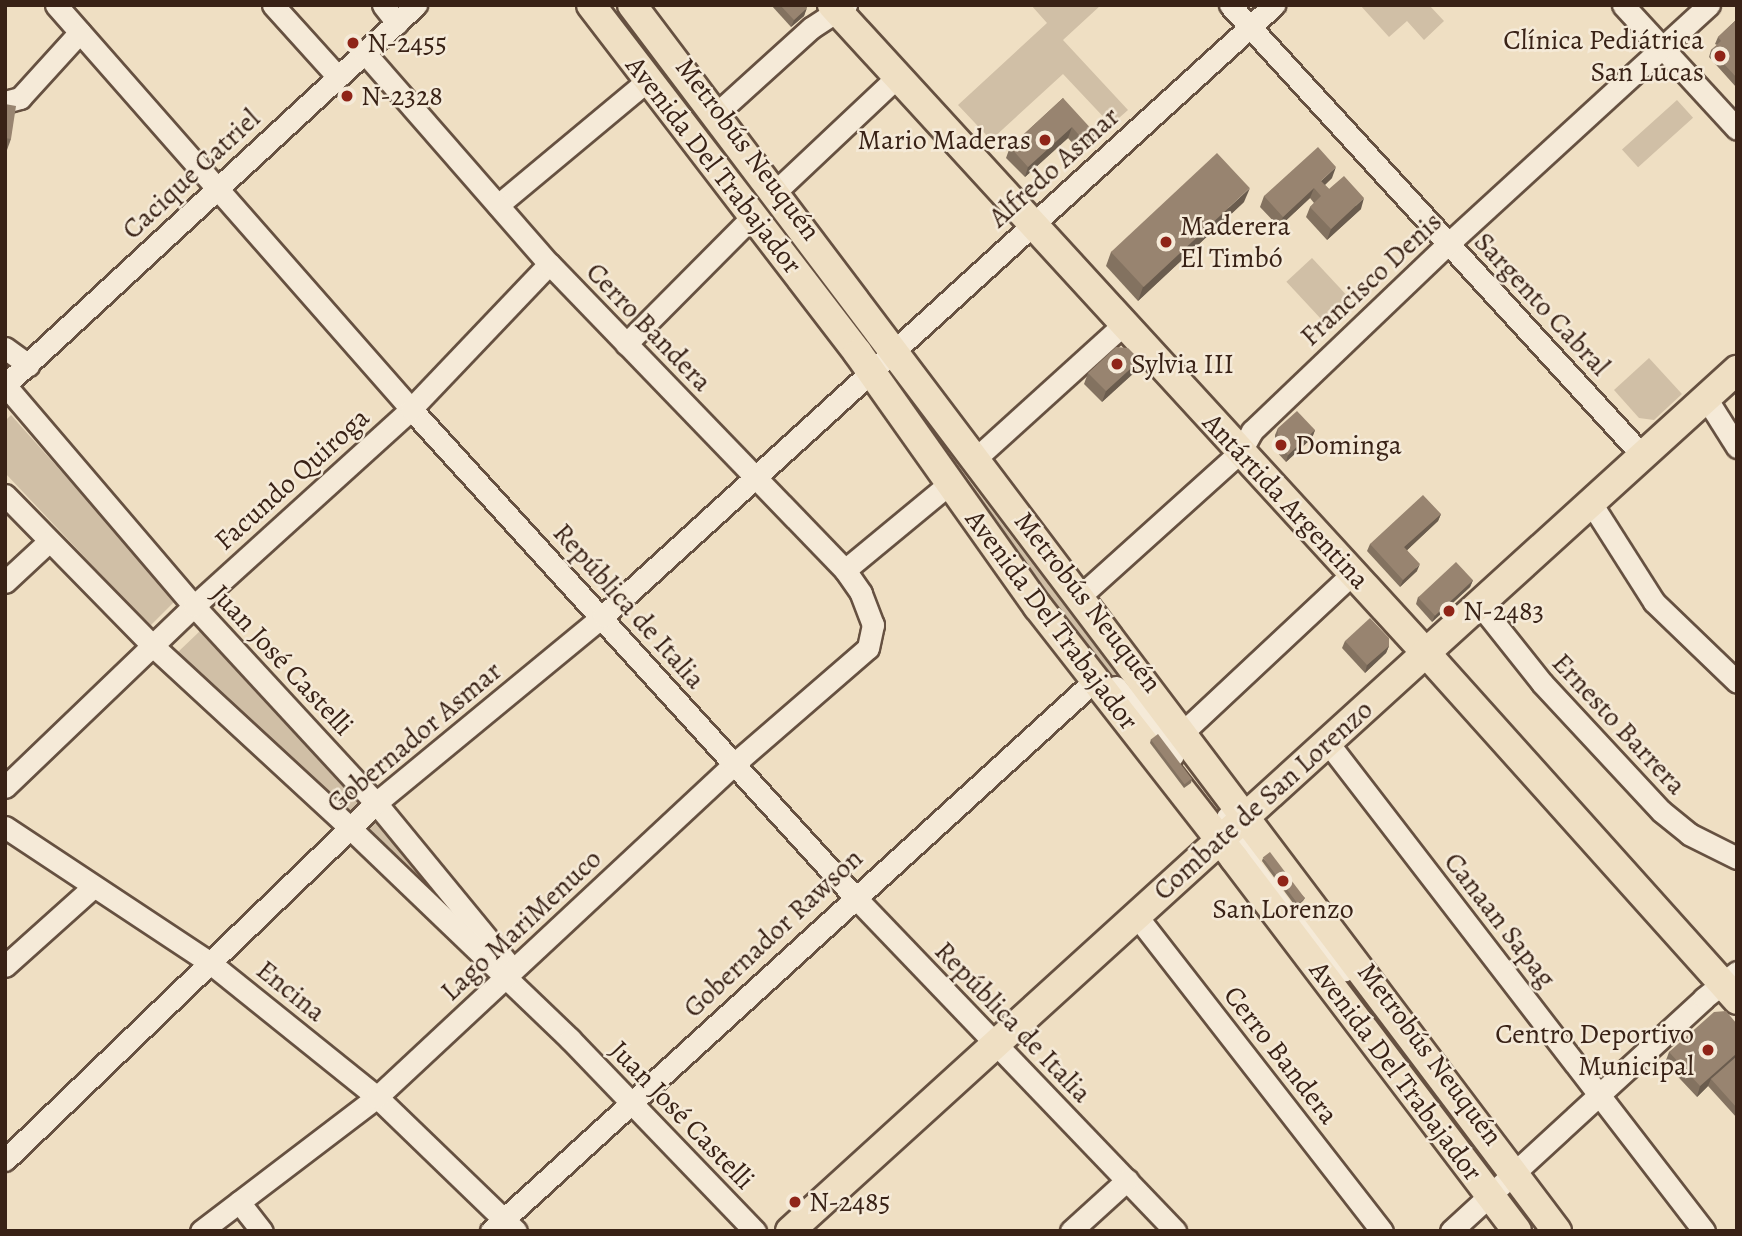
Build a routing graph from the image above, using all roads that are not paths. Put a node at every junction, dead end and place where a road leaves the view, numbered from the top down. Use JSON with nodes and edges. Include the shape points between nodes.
{"nodes":[{"id":1,"x":56,"y":5,"type":"edge"},
{"id":2,"x":273,"y":5,"type":"edge"},
{"id":3,"x":383,"y":5,"type":"edge"},
{"id":4,"x":416,"y":5,"type":"edge"},
{"id":5,"x":591,"y":5,"type":"edge"},
{"id":6,"x":604,"y":5,"type":"edge"},
{"id":7,"x":616,"y":5,"type":"edge"},
{"id":8,"x":632,"y":5,"type":"edge"},
{"id":9,"x":1230,"y":5,"type":"edge"},
{"id":10,"x":1274,"y":5,"type":"edge"},
{"id":11,"x":1623,"y":5,"type":"edge"},
{"id":12,"x":1709,"y":5,"type":"edge"},
{"id":13,"x":838,"y":7,"type":"edge"},
{"id":14,"x":397,"y":23,"type":"junction"},
{"id":15,"x":1250,"y":27,"type":"junction"},
{"id":16,"x":80,"y":32,"type":"junction"},
{"id":17,"x":1662,"y":48,"type":"junction"},
{"id":18,"x":365,"y":53,"type":"junction"},
{"id":19,"x":898,"y":76,"type":"junction"},
{"id":20,"x":338,"y":77,"type":"junction"},
{"id":21,"x":648,"y":80,"type":"junction"},
{"id":22,"x":5,"y":102,"type":"edge"},
{"id":23,"x":715,"y":115,"type":"junction"},
{"id":24,"x":1737,"y":129,"type":"edge"},
{"id":25,"x":217,"y":187,"type":"junction"},
{"id":26,"x":774,"y":193,"type":"junction"},
{"id":27,"x":498,"y":205,"type":"junction"},
{"id":28,"x":753,"y":216,"type":"junction"},
{"id":29,"x":1033,"y":224,"type":"junction"},
{"id":30,"x":1448,"y":244,"type":"junction"},
{"id":31,"x":549,"y":264,"type":"junction"},
{"id":32,"x":1124,"y":324,"type":"junction"},
{"id":33,"x":626,"y":344,"type":"junction"},
{"id":34,"x":5,"y":348,"type":"edge"},
{"id":35,"x":881,"y":362,"type":"junction"},
{"id":36,"x":28,"y":365,"type":"junction"},
{"id":37,"x":1737,"y":370,"type":"edge"},
{"id":38,"x":5,"y":385,"type":"edge"},
{"id":39,"x":1706,"y":398,"type":"junction"},
{"id":40,"x":411,"y":409,"type":"junction"},
{"id":41,"x":1737,"y":447,"type":"edge"},
{"id":42,"x":1241,"y":451,"type":"junction"},
{"id":43,"x":1643,"y":456,"type":"junction"},
{"id":44,"x":974,"y":460,"type":"junction"},
{"id":45,"x":755,"y":477,"type":"junction"},
{"id":46,"x":950,"y":483,"type":"junction"},
{"id":47,"x":5,"y":495,"type":"edge"},
{"id":48,"x":1591,"y":503,"type":"junction"},
{"id":49,"x":48,"y":542,"type":"junction"},
{"id":50,"x":845,"y":570,"type":"junction"},
{"id":51,"x":1353,"y":573,"type":"junction"},
{"id":52,"x":5,"y":582,"type":"edge"},
{"id":53,"x":1078,"y":598,"type":"junction"},
{"id":54,"x":1480,"y":605,"type":"junction"},
{"id":55,"x":194,"y":606,"type":"junction"},
{"id":56,"x":603,"y":616,"type":"junction"},
{"id":57,"x":153,"y":646,"type":"junction"},
{"id":58,"x":868,"y":648,"type":"joint"},
{"id":59,"x":1426,"y":653,"type":"junction"},
{"id":60,"x":1095,"y":680,"type":"junction"},
{"id":61,"x":1737,"y":682,"type":"edge"},
{"id":62,"x":1132,"y":722,"type":"joint"},
{"id":63,"x":1181,"y":734,"type":"junction"},
{"id":64,"x":1328,"y":743,"type":"junction"},
{"id":65,"x":734,"y":764,"type":"junction"},
{"id":66,"x":5,"y":787,"type":"edge"},
{"id":67,"x":376,"y":803,"type":"junction"},
{"id":68,"x":5,"y":827,"type":"edge"},
{"id":69,"x":350,"y":828,"type":"junction"},
{"id":70,"x":1231,"y":828,"type":"junction"},
{"id":71,"x":1737,"y":858,"type":"edge"},
{"id":72,"x":93,"y":887,"type":"junction"},
{"id":73,"x":854,"y":896,"type":"junction"},
{"id":74,"x":1135,"y":914,"type":"junction"},
{"id":75,"x":209,"y":962,"type":"junction"},
{"id":76,"x":5,"y":966,"type":"edge"},
{"id":77,"x":509,"y":974,"type":"junction"},
{"id":78,"x":1732,"y":985,"type":"edge"},
{"id":79,"x":994,"y":1044,"type":"junction"},
{"id":80,"x":1599,"y":1094,"type":"junction"},
{"id":81,"x":377,"y":1097,"type":"junction"},
{"id":82,"x":631,"y":1102,"type":"junction"},
{"id":83,"x":5,"y":1160,"type":"edge"},
{"id":84,"x":1127,"y":1180,"type":"junction"},
{"id":85,"x":1501,"y":1184,"type":"junction"},
{"id":86,"x":239,"y":1202,"type":"junction"},
{"id":87,"x":504,"y":1227,"type":"edge"},
{"id":88,"x":201,"y":1231,"type":"edge"},
{"id":89,"x":262,"y":1231,"type":"edge"},
{"id":90,"x":755,"y":1231,"type":"edge"},
{"id":91,"x":790,"y":1231,"type":"edge"},
{"id":92,"x":1071,"y":1231,"type":"edge"},
{"id":93,"x":1175,"y":1231,"type":"edge"},
{"id":94,"x":1382,"y":1231,"type":"edge"},
{"id":95,"x":1451,"y":1231,"type":"edge"},
{"id":96,"x":1517,"y":1231,"type":"edge"},
{"id":97,"x":1530,"y":1231,"type":"edge"},
{"id":98,"x":1542,"y":1231,"type":"edge"},
{"id":99,"x":1557,"y":1231,"type":"edge"},
{"id":100,"x":1704,"y":1231,"type":"edge"}],
"edges":[{"from":1,"to":16,"type":"street","name":"República de Italia"},
{"from":2,"to":20,"type":"street"},
{"from":3,"to":14,"type":"street"},
{"from":4,"to":14,"type":"street","name":"Cacique Catriel"},
{"from":5,"to":21,"type":"main road","name":"Avenida Del Trabajador"},
{"from":6,"to":35,"type":"street","name":"Metrobús Neuquén"},
{"from":7,"to":35,"type":"street","name":"Metrobús Neuquén"},
{"from":8,"to":23,"type":"main road","name":"Avenida Del Trabajador"},
{"from":9,"to":15,"type":"street","name":"Sargento Cabral"},
{"from":10,"to":15,"type":"street","name":"Alfredo Asmar"},
{"from":11,"to":17,"type":"street"},
{"from":12,"to":17,"type":"street","name":"Francisco Denis"},
{"from":13,"to":19,"type":"main road","name":"Antártida Argentina"},
{"from":13,"to":23,"type":"street"},
{"from":14,"to":18,"type":"street","name":"Cacique Catriel"},
{"from":15,"to":29,"type":"street","name":"Alfredo Asmar"},
{"from":15,"to":30,"type":"street","name":"Sargento Cabral"},
{"from":16,"to":22,"type":"street","via":[[20,99]]},
{"from":16,"to":25,"type":"street","name":"República de Italia"},
{"from":17,"to":24,"type":"street"},
{"from":17,"to":30,"type":"street","name":"Francisco Denis"},
{"from":18,"to":20,"type":"street","name":"Cacique Catriel"},
{"from":18,"to":27,"type":"street","name":"Cerro Bandera"},
{"from":19,"to":26,"type":"street"},
{"from":19,"to":29,"type":"main road","name":"Antártida Argentina"},
{"from":20,"to":25,"type":"street","name":"Cacique Catriel"},
{"from":21,"to":27,"type":"street"},
{"from":21,"to":28,"type":"main road","name":"Avenida Del Trabajador"},
{"from":23,"to":26,"type":"main road","name":"Avenida Del Trabajador"},
{"from":25,"to":36,"type":"street","name":"Cacique Catriel"},
{"from":25,"to":40,"type":"street","name":"República de Italia"},
{"from":26,"to":35,"type":"main road","name":"Avenida Del Trabajador"},
{"from":27,"to":31,"type":"street","name":"Cerro Bandera"},
{"from":28,"to":33,"type":"street"},
{"from":28,"to":35,"type":"main road","name":"Avenida Del Trabajador"},
{"from":29,"to":32,"type":"main road","name":"Antártida Argentina"},
{"from":29,"to":35,"type":"street","name":"Alfredo Asmar"},
{"from":30,"to":42,"type":"street","name":"Francisco Denis","via":[[1252,431]]},
{"from":30,"to":43,"type":"street","name":"Sargento Cabral"},
{"from":31,"to":33,"type":"street","name":"Cerro Bandera"},
{"from":31,"to":40,"type":"street","name":"Facundo Quiroga"},
{"from":32,"to":42,"type":"main road","name":"Antártida Argentina"},
{"from":32,"to":44,"type":"street"},
{"from":33,"to":45,"type":"street","name":"Cerro Bandera"},
{"from":34,"to":36,"type":"street"},
{"from":35,"to":44,"type":"main road","name":"Avenida Del Trabajador"},
{"from":35,"to":45,"type":"street","name":"Gobernador Asmar"},
{"from":35,"to":46,"type":"main road","name":"Avenida Del Trabajador"},
{"from":35,"to":70,"type":"street","name":"Metrobús Neuquén","via":[[1088,654]]},
{"from":36,"to":38,"type":"street","name":"Cacique Catriel"},
{"from":37,"to":39,"type":"main road","name":"Combate de San Lorenzo"},
{"from":38,"to":55,"type":"street","name":"Juan José Castelli"},
{"from":39,"to":41,"type":"street"},
{"from":39,"to":43,"type":"main road","name":"Combate de San Lorenzo"},
{"from":40,"to":55,"type":"street","name":"Facundo Quiroga"},
{"from":40,"to":56,"type":"street","name":"República de Italia"},
{"from":42,"to":51,"type":"main road","name":"Antártida Argentina"},
{"from":42,"to":53,"type":"street","name":"Francisco Denis"},
{"from":43,"to":48,"type":"main road","name":"Combate de San Lorenzo"},
{"from":44,"to":53,"type":"main road","name":"Avenida Del Trabajador"},
{"from":45,"to":50,"type":"street","name":"Cerro Bandera"},
{"from":45,"to":56,"type":"street","name":"Gobernador Asmar"},
{"from":46,"to":50,"type":"street"},
{"from":46,"to":60,"type":"main road","name":"Avenida Del Trabajador"},
{"from":47,"to":49,"type":"street","name":"Juan José Castelli"},
{"from":48,"to":54,"type":"main road","name":"Combate de San Lorenzo"},
{"from":48,"to":61,"type":"street","via":[[1654,601]]},
{"from":49,"to":52,"type":"street"},
{"from":49,"to":57,"type":"street","name":"Juan José Castelli"},
{"from":50,"to":58,"type":"street","name":"Cerro Bandera","via":[[861,593],[873,625]]},
{"from":51,"to":59,"type":"main road","name":"Antártida Argentina"},
{"from":51,"to":63,"type":"street"},
{"from":53,"to":63,"type":"main road","name":"Avenida Del Trabajador"},
{"from":54,"to":59,"type":"main road","name":"Combate de San Lorenzo"},
{"from":54,"to":71,"type":"street","name":"Ernesto Barrera","via":[[1553,696],[1661,811],[1678,827]]},
{"from":55,"to":57,"type":"street","name":"Facundo Quiroga"},
{"from":55,"to":67,"type":"street","name":"Juan José Castelli"},
{"from":56,"to":65,"type":"street","name":"República de Italia"},
{"from":56,"to":67,"type":"street","name":"Gobernador Asmar"},
{"from":57,"to":66,"type":"street","name":"Facundo Quiroga"},
{"from":57,"to":69,"type":"street","name":"Juan José Castelli"},
{"from":58,"to":65,"type":"street","name":"Lago MariMenuco"},
{"from":59,"to":64,"type":"main road","name":"Combate de San Lorenzo"},
{"from":59,"to":78,"type":"main road","name":"Antártida Argentina"},
{"from":60,"to":70,"type":"main road","name":"Avenida Del Trabajador"},
{"from":60,"to":73,"type":"street","name":"Gobernador Rawson"},
{"from":62,"to":62,"type":"street","via":[[1137,717],[1149,730],[1212,820]]},
{"from":63,"to":70,"type":"main road","name":"Avenida Del Trabajador"},
{"from":64,"to":70,"type":"main road","name":"Combate de San Lorenzo"},
{"from":64,"to":80,"type":"street","name":"Canaan Sapag"},
{"from":65,"to":73,"type":"street","name":"República de Italia"},
{"from":65,"to":77,"type":"street","name":"Lago MariMenuco"},
{"from":67,"to":69,"type":"street","name":"Gobernador Asmar"},
{"from":67,"to":77,"type":"street","name":"Juan José Castelli"},
{"from":68,"to":72,"type":"street","name":"Encina"},
{"from":69,"to":75,"type":"street","name":"Gobernador Asmar"},
{"from":69,"to":77,"type":"street","name":"Juan José Castelli"},
{"from":70,"to":74,"type":"main road","name":"Combate de San Lorenzo"},
{"from":70,"to":85,"type":"main road","name":"Avenida Del Trabajador"},
{"from":72,"to":75,"type":"street","name":"Encina"},
{"from":72,"to":76,"type":"street"},
{"from":73,"to":79,"type":"street","name":"República de Italia"},
{"from":73,"to":82,"type":"street","name":"Gobernador Rawson"},
{"from":74,"to":79,"type":"main road","name":"Combate de San Lorenzo"},
{"from":74,"to":94,"type":"street","name":"Cerro Bandera"},
{"from":75,"to":81,"type":"street","name":"Encina"},
{"from":75,"to":83,"type":"street","name":"Gobernador Asmar"},
{"from":77,"to":81,"type":"street","name":"Lago MariMenuco"},
{"from":77,"to":82,"type":"street","name":"Juan José Castelli"},
{"from":78,"to":80,"type":"street"},
{"from":79,"to":84,"type":"street","name":"República de Italia"},
{"from":79,"to":91,"type":"main road","name":"Combate de San Lorenzo"},
{"from":80,"to":85,"type":"street"},
{"from":80,"to":100,"type":"street","name":"Canaan Sapag"},
{"from":81,"to":86,"type":"street","name":"Lago MariMenuco"},
{"from":81,"to":87,"type":"street","name":"Encina"},
{"from":82,"to":87,"type":"street","name":"Gobernador Rawson"},
{"from":82,"to":90,"type":"street","name":"Juan José Castelli"},
{"from":84,"to":92,"type":"street"},
{"from":84,"to":93,"type":"street","name":"República de Italia"},
{"from":85,"to":95,"type":"street"},
{"from":85,"to":96,"type":"main road","name":"Avenida Del Trabajador"},
{"from":85,"to":97,"type":"street","name":"Metrobús Neuquén"},
{"from":85,"to":98,"type":"street","name":"Metrobús Neuquén"},
{"from":85,"to":99,"type":"main road","name":"Avenida Del Trabajador"},
{"from":86,"to":88,"type":"street","name":"Lago MariMenuco"},
{"from":86,"to":89,"type":"street"}]}
